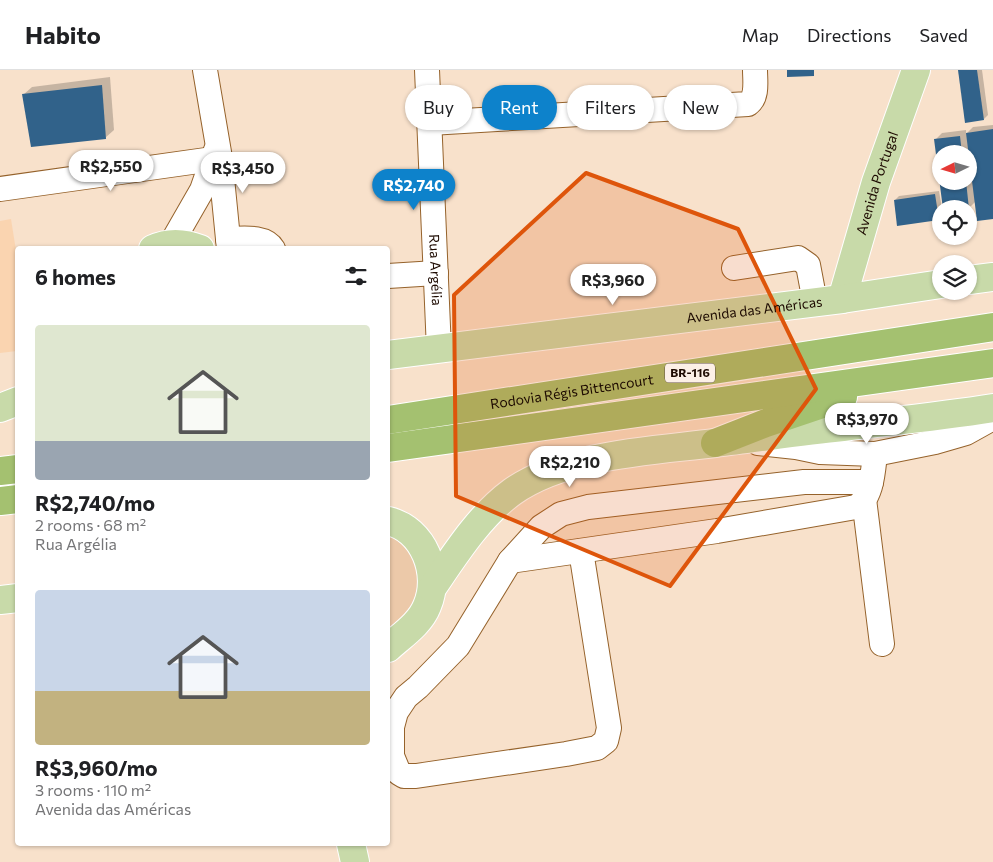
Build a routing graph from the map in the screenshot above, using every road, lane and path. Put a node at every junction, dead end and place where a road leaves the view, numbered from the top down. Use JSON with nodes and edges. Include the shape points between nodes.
{"nodes":[{"id":1,"x":206,"y":70,"type":"edge"},
{"id":2,"x":427,"y":70,"type":"edge"},
{"id":3,"x":755,"y":70,"type":"edge"},
{"id":4,"x":916,"y":70,"type":"edge"},
{"id":5,"x":428,"y":85,"type":"edge"},
{"id":6,"x":472,"y":120,"type":"edge"},
{"id":7,"x":430,"y":130,"type":"edge"},
{"id":8,"x":216,"y":154,"type":"junction"},
{"id":9,"x":0,"y":189,"type":"edge"},
{"id":10,"x":228,"y":244,"type":"edge"},
{"id":11,"x":162,"y":246,"type":"edge"},
{"id":12,"x":192,"y":246,"type":"edge"},
{"id":13,"x":272,"y":246,"type":"edge"},
{"id":14,"x":734,"y":268,"type":"dead end"},
{"id":15,"x":436,"y":273,"type":"junction"},
{"id":16,"x":993,"y":277,"type":"edge"},
{"id":17,"x":390,"y":279,"type":"edge"},
{"id":18,"x":977,"y":279,"type":"edge"},
{"id":19,"x":932,"y":285,"type":"edge"},
{"id":20,"x":842,"y":299,"type":"junction"},
{"id":21,"x":815,"y":302,"type":"junction"},
{"id":22,"x":993,"y":327,"type":"edge"},
{"id":23,"x":439,"y":350,"type":"junction"},
{"id":24,"x":390,"y":355,"type":"edge"},
{"id":25,"x":993,"y":363,"type":"edge"},
{"id":26,"x":904,"y":376,"type":"junction"},
{"id":27,"x":15,"y":402,"type":"edge"},
{"id":28,"x":0,"y":408,"type":"edge"},
{"id":29,"x":993,"y":408,"type":"edge"},
{"id":30,"x":993,"y":418,"type":"edge"},
{"id":31,"x":390,"y":420,"type":"edge"},
{"id":32,"x":725,"y":442,"type":"junction"},
{"id":33,"x":390,"y":448,"type":"edge"},
{"id":34,"x":875,"y":454,"type":"junction"},
{"id":35,"x":15,"y":469,"type":"edge"},
{"id":36,"x":0,"y":471,"type":"edge"},
{"id":37,"x":868,"y":491,"type":"junction"},
{"id":38,"x":15,"y":499,"type":"edge"},
{"id":39,"x":0,"y":501,"type":"edge"},
{"id":40,"x":390,"y":523,"type":"edge"},
{"id":41,"x":581,"y":551,"type":"junction"},
{"id":42,"x":510,"y":561,"type":"junction"},
{"id":43,"x":432,"y":588,"type":"junction"},
{"id":44,"x":15,"y":598,"type":"edge"},
{"id":45,"x":0,"y":600,"type":"edge"},
{"id":46,"x":392,"y":641,"type":"edge"},
{"id":47,"x":882,"y":644,"type":"dead end"},
{"id":48,"x":390,"y":757,"type":"edge"},
{"id":49,"x":351,"y":846,"type":"edge"},
{"id":50,"x":354,"y":862,"type":"edge"}],
"edges":[{"from":1,"to":8,"type":"street"},
{"from":2,"to":5,"type":"street","name":"Rua Argélia"},
{"from":3,"to":6,"type":"street","via":[[754,97],[748,104]]},
{"from":4,"to":20,"type":"main road","name":"Avenida Portugal","via":[[876,182]]},
{"from":7,"to":15,"type":"street","name":"Rua Argélia"},
{"from":8,"to":9,"type":"street"},
{"from":8,"to":10,"type":"street"},
{"from":8,"to":11,"type":"street","via":[[202,190]]},
{"from":10,"to":13,"type":"street","via":[[262,240]]},
{"from":11,"to":12,"type":"main road"},
{"from":14,"to":21,"type":"street","via":[[798,258],[808,265]]},
{"from":15,"to":17,"type":"street"},
{"from":15,"to":23,"type":"street","name":"Rua Argélia"},
{"from":16,"to":18,"type":"main road"},
{"from":19,"to":20,"type":"main road","name":"Avenida das Américas"},
{"from":20,"to":21,"type":"main road","name":"Avenida das Américas"},
{"from":21,"to":23,"type":"main road","name":"Avenida das Américas"},
{"from":22,"to":31,"type":"highway","name":"Rodovia Régis Bittencourt","number":"BR-116"},
{"from":23,"to":24,"type":"main road","name":"Avenida das Américas"},
{"from":25,"to":26,"type":"highway","number":"BR-116"},
{"from":26,"to":32,"type":"highway","via":[[766,423]]},
{"from":26,"to":33,"type":"highway","number":"BR-116"},
{"from":27,"to":28,"type":"main road"},
{"from":29,"to":32,"type":"main road"},
{"from":30,"to":34,"type":"street","via":[[966,432],[935,442]]},
{"from":32,"to":34,"type":"street"},
{"from":32,"to":43,"type":"main road","via":[[614,456],[556,469],[530,481],[510,493],[488,514]]},
{"from":34,"to":37,"type":"street"},
{"from":35,"to":36,"type":"highway"},
{"from":37,"to":41,"type":"street","via":[[856,507]]},
{"from":37,"to":42,"type":"street","via":[[804,482],[588,507],[561,514],[541,527]]},
{"from":37,"to":47,"type":"street"},
{"from":38,"to":39,"type":"highway"},
{"from":40,"to":43,"type":"main road","via":[[406,530],[418,541],[427,555]]},
{"from":41,"to":42,"type":"street"},
{"from":41,"to":48,"type":"street","via":[[609,728],[606,741],[597,748],[566,754],[416,776],[399,773]]},
{"from":42,"to":48,"type":"street","via":[[458,646],[406,696],[396,712]]},
{"from":43,"to":46,"type":"main road","via":[[427,607],[417,623]]},
{"from":44,"to":45,"type":"main road"},
{"from":49,"to":50,"type":"main road"}]}
